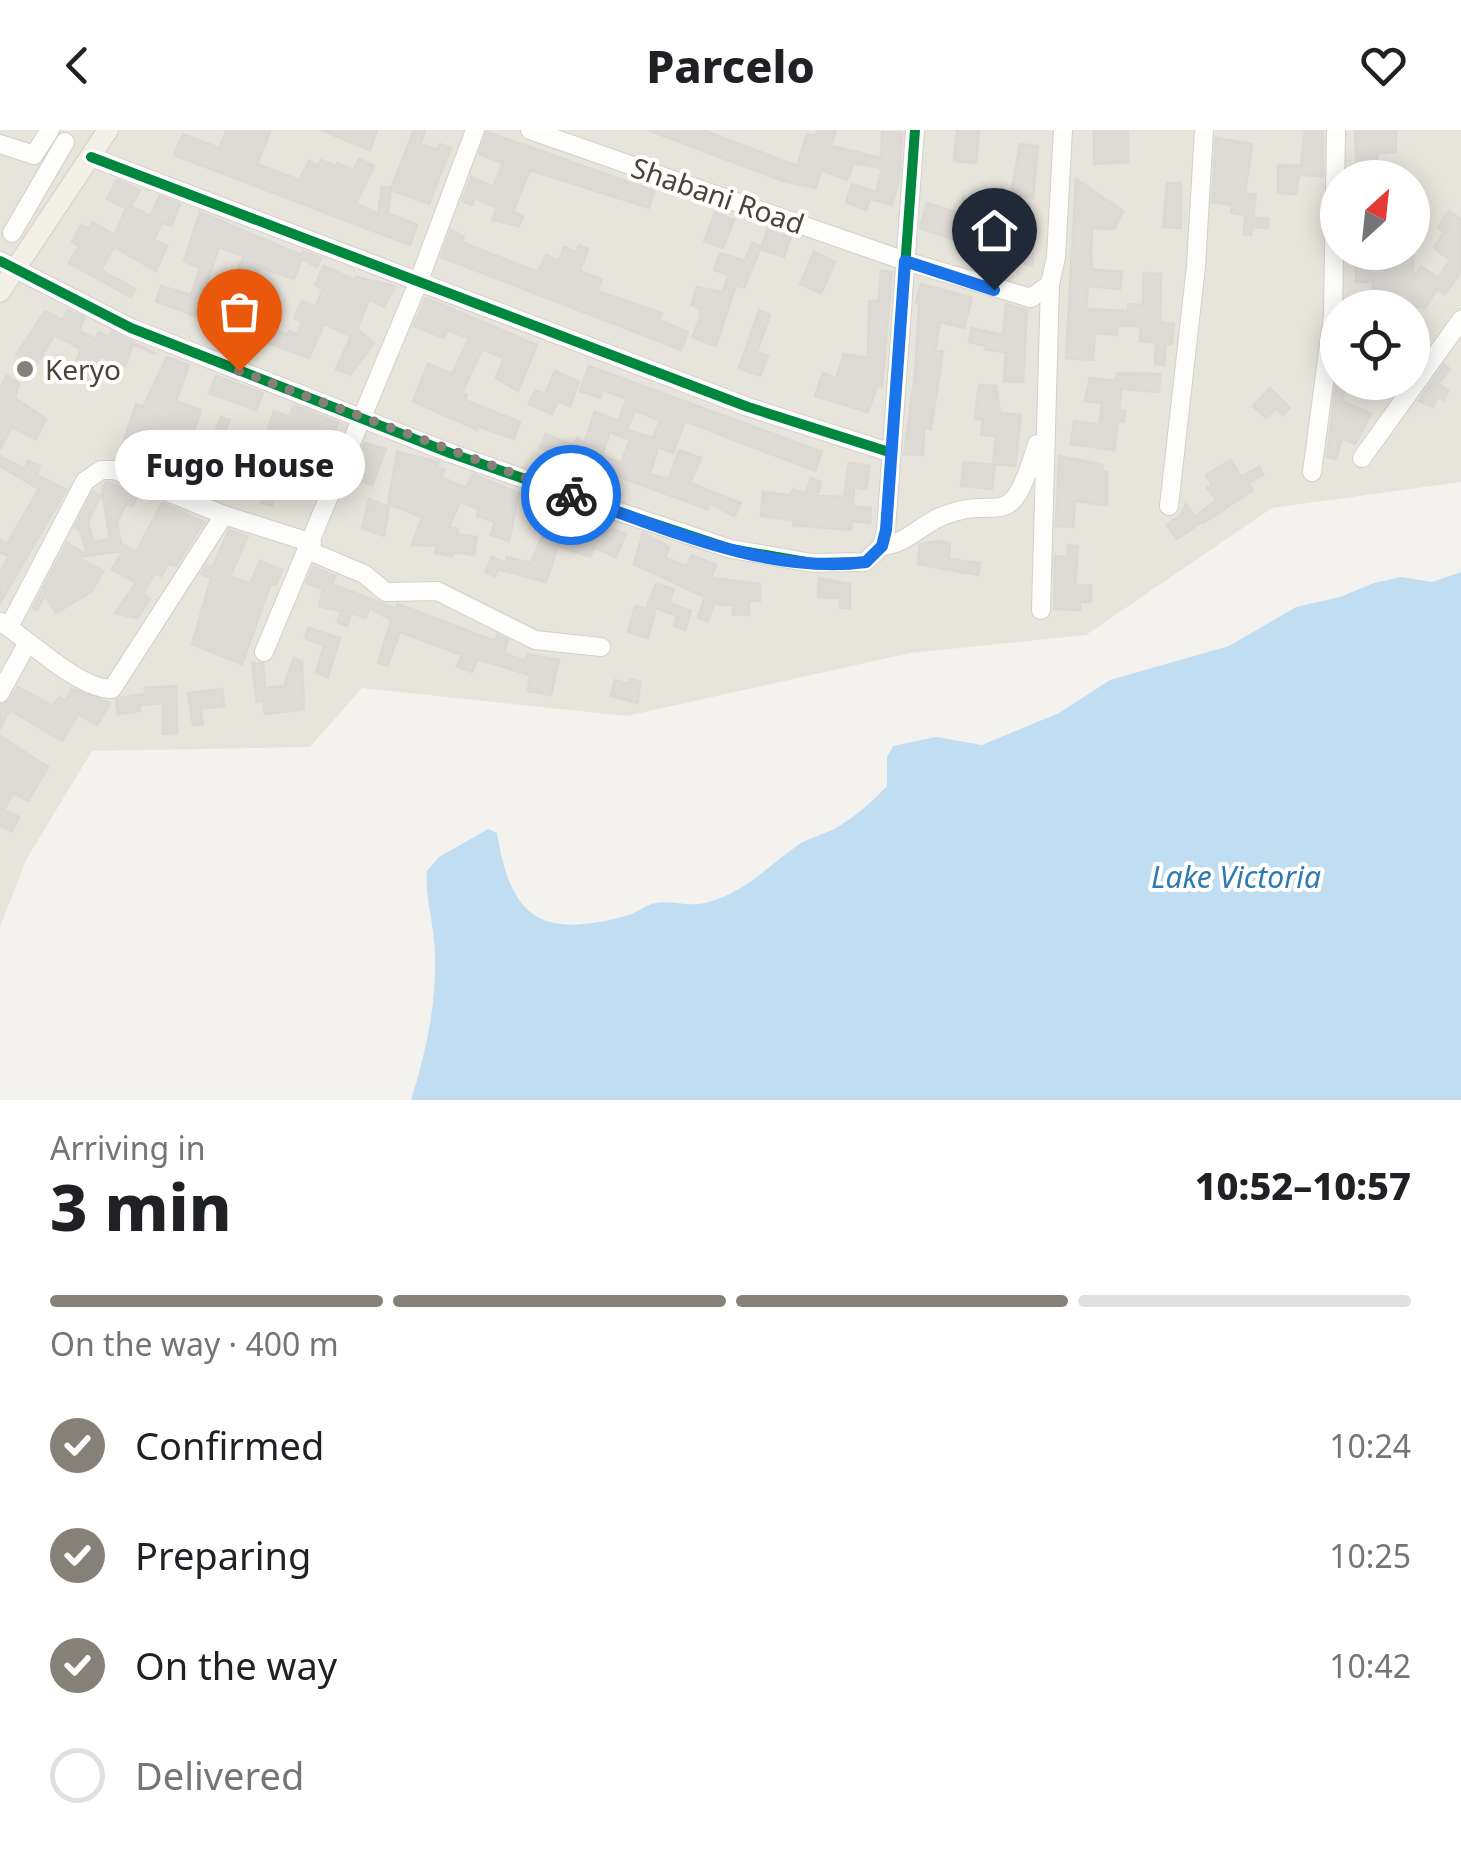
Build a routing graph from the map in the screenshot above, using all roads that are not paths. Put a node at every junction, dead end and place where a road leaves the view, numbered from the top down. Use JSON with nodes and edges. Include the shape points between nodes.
{"nodes":[{"id":1,"x":50,"y":130,"type":"edge"},
{"id":2,"x":475,"y":130,"type":"edge"},
{"id":3,"x":530,"y":130,"type":"edge"},
{"id":4,"x":916,"y":130,"type":"edge"},
{"id":5,"x":1063,"y":130,"type":"edge"},
{"id":6,"x":1204,"y":130,"type":"edge"},
{"id":7,"x":1336,"y":130,"type":"edge"},
{"id":8,"x":105,"y":131,"type":"edge"},
{"id":9,"x":0,"y":144,"type":"edge"},
{"id":10,"x":54,"y":150,"type":"junction"},
{"id":11,"x":86,"y":165,"type":"junction"},
{"id":12,"x":12,"y":234,"type":"dead end"},
{"id":13,"x":905,"y":261,"type":"junction"},
{"id":14,"x":7,"y":264,"type":"edge"},
{"id":15,"x":418,"y":282,"type":"junction"},
{"id":16,"x":1050,"y":284,"type":"junction"},
{"id":17,"x":0,"y":292,"type":"edge"},
{"id":18,"x":1461,"y":320,"type":"edge"},
{"id":19,"x":361,"y":418,"type":"junction"},
{"id":20,"x":1043,"y":424,"type":"junction"},
{"id":21,"x":889,"y":452,"type":"junction"},
{"id":22,"x":1362,"y":458,"type":"dead end"},
{"id":23,"x":1312,"y":472,"type":"dead end"},
{"id":24,"x":1170,"y":506,"type":"dead end"},
{"id":25,"x":224,"y":515,"type":"junction"},
{"id":26,"x":310,"y":546,"type":"junction"},
{"id":27,"x":882,"y":546,"type":"junction"},
{"id":28,"x":1042,"y":610,"type":"dead end"},
{"id":29,"x":4,"y":624,"type":"edge"},
{"id":30,"x":27,"y":644,"type":"junction"},
{"id":31,"x":601,"y":648,"type":"dead end"},
{"id":32,"x":264,"y":652,"type":"dead end"},
{"id":33,"x":0,"y":694,"type":"edge"}],
"edges":[{"from":1,"to":10,"type":"street"},
{"from":2,"to":15,"type":"street"},
{"from":3,"to":13,"type":"street","name":"Shabani Road"},
{"from":4,"to":13,"type":"street"},
{"from":5,"to":16,"type":"street"},
{"from":6,"to":24,"type":"street"},
{"from":7,"to":23,"type":"street","via":[[1333,315]]},
{"from":8,"to":11,"type":"main road"},
{"from":9,"to":10,"type":"street","via":[[27,156]]},
{"from":10,"to":11,"type":"street"},
{"from":10,"to":12,"type":"street"},
{"from":11,"to":14,"type":"main road"},
{"from":11,"to":15,"type":"street"},
{"from":13,"to":16,"type":"street","name":"Shabani Road","via":[[1030,298]]},
{"from":13,"to":21,"type":"street"},
{"from":14,"to":17,"type":"main road"},
{"from":14,"to":19,"type":"street","via":[[131,328]]},
{"from":15,"to":19,"type":"street"},
{"from":15,"to":21,"type":"street","via":[[748,407]]},
{"from":16,"to":20,"type":"street"},
{"from":18,"to":22,"type":"street"},
{"from":19,"to":26,"type":"street"},
{"from":19,"to":27,"type":"street","via":[[731,548],[850,564],[866,562]]},
{"from":20,"to":27,"type":"street","via":[[1009,505],[950,513],[904,541]]},
{"from":20,"to":28,"type":"street"},
{"from":21,"to":27,"type":"street"},
{"from":25,"to":26,"type":"street"},
{"from":25,"to":29,"type":"street","via":[[114,470],[96,472]]},
{"from":25,"to":30,"type":"street","via":[[112,690]]},
{"from":26,"to":31,"type":"street","via":[[386,592],[437,590],[535,640]]},
{"from":26,"to":32,"type":"street"},
{"from":29,"to":30,"type":"street"},
{"from":30,"to":33,"type":"street"}]}
